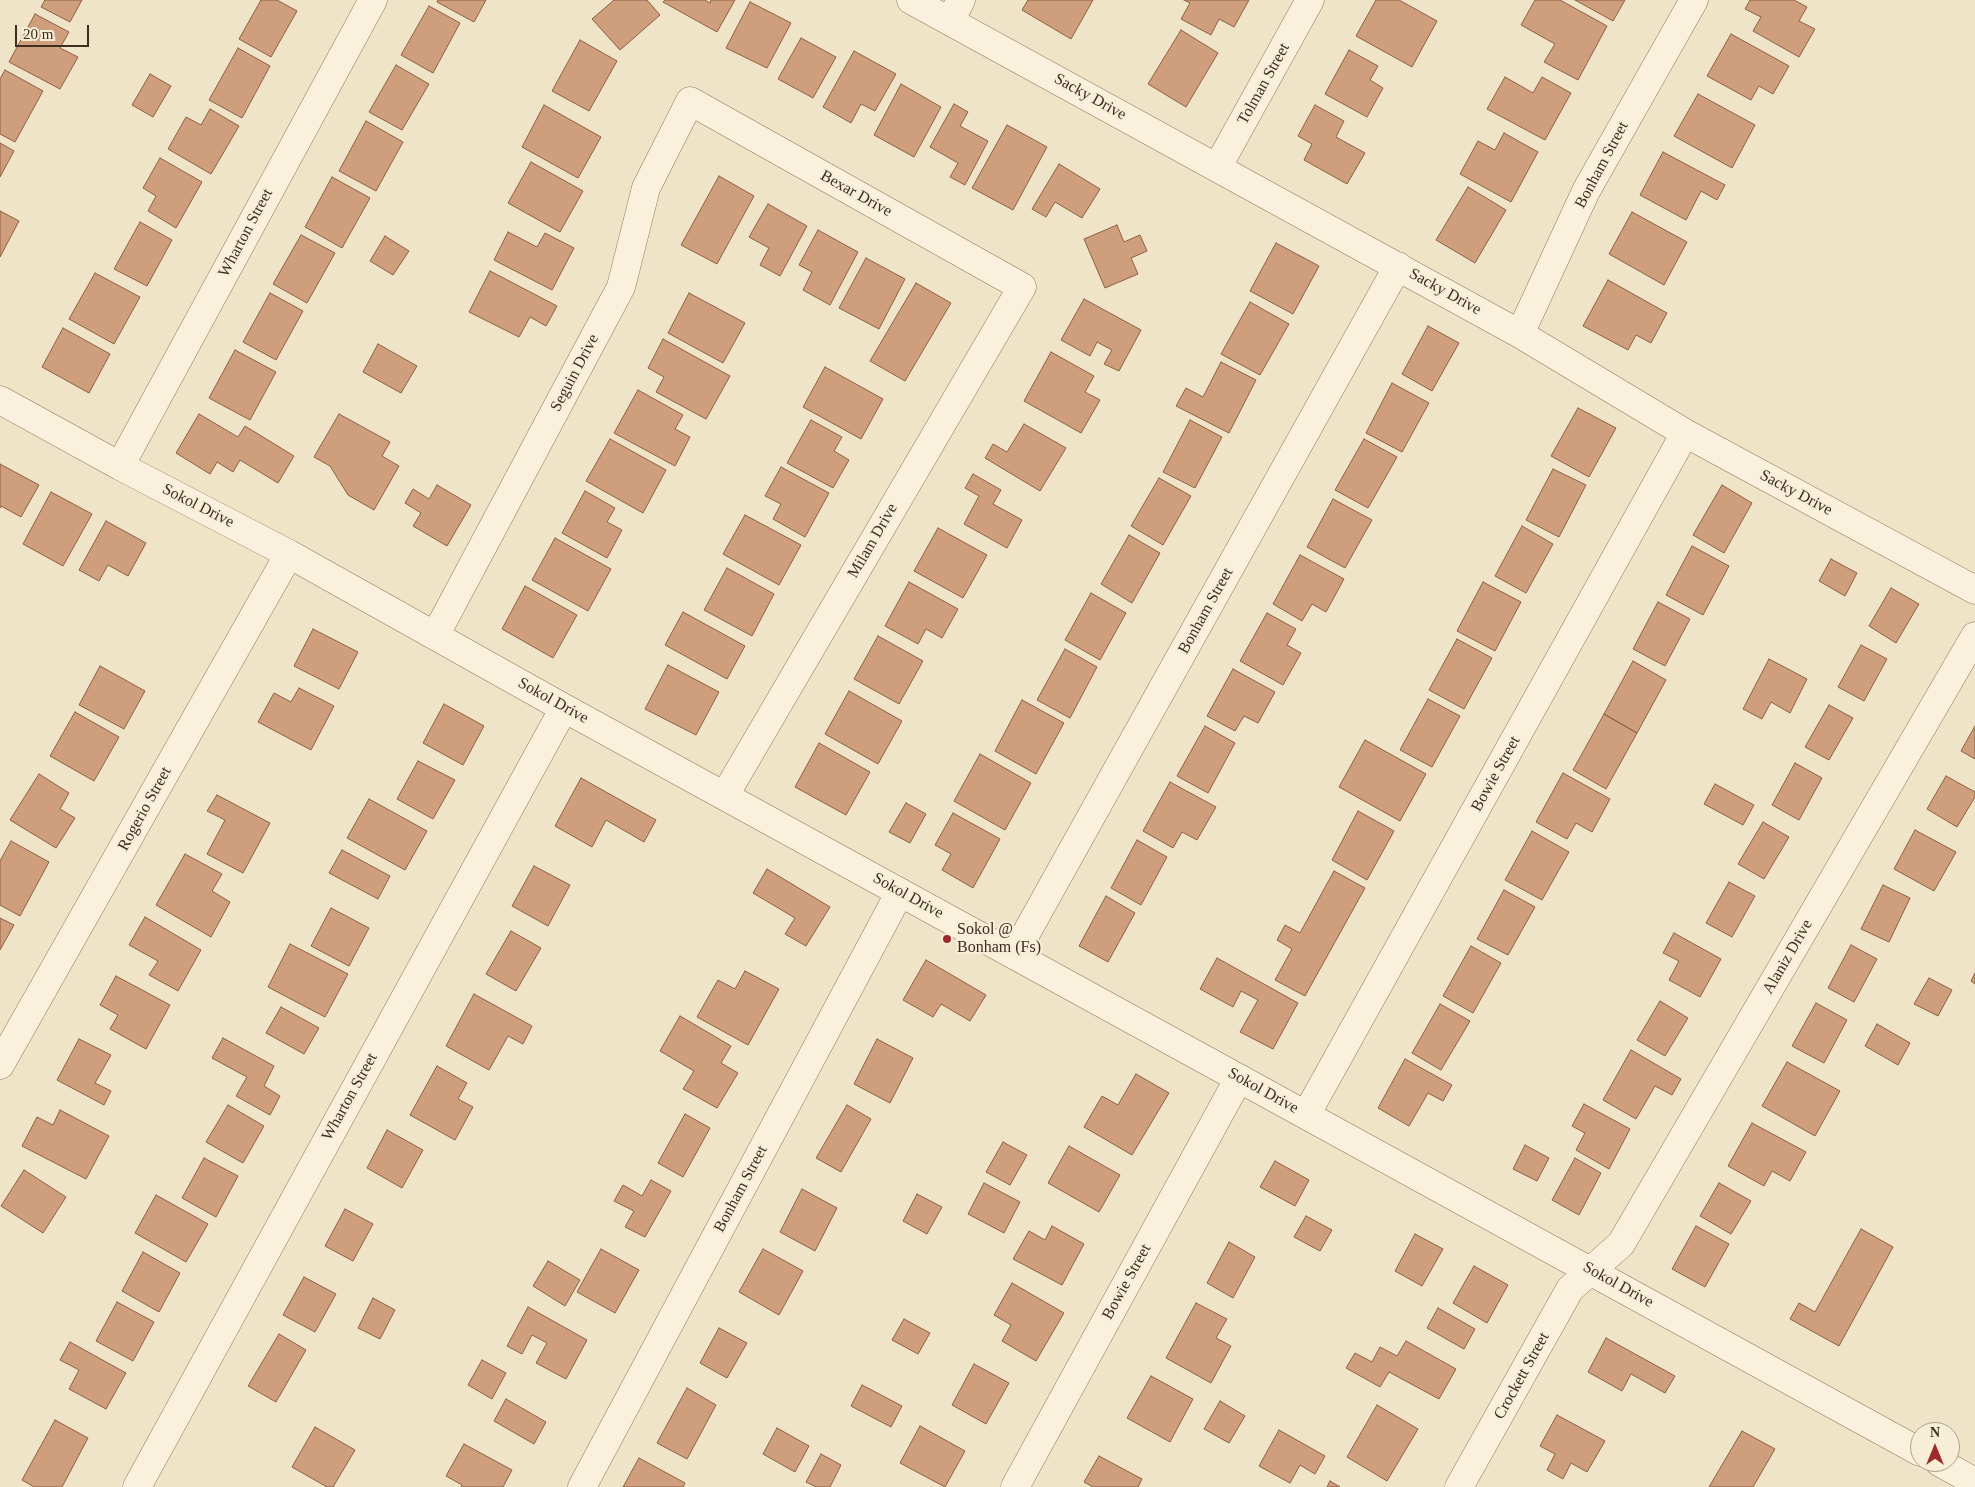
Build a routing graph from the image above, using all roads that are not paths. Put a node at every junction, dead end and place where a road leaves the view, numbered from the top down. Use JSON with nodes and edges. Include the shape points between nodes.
{"nodes":[{"id":1,"x":373,"y":0,"type":"edge"},
{"id":2,"x":912,"y":0,"type":"edge"},
{"id":3,"x":1310,"y":0,"type":"edge"},
{"id":4,"x":1694,"y":0,"type":"edge"},
{"id":5,"x":956,"y":10,"type":"edge"},
{"id":6,"x":690,"y":101,"type":"joint"},
{"id":7,"x":1217,"y":168,"type":"junction"},
{"id":8,"x":1398,"y":266,"type":"junction"},
{"id":9,"x":1022,"y":287,"type":"joint"},
{"id":10,"x":1520,"y":334,"type":"junction"},
{"id":11,"x":0,"y":400,"type":"edge"},
{"id":12,"x":1685,"y":433,"type":"junction"},
{"id":13,"x":120,"y":466,"type":"junction"},
{"id":14,"x":289,"y":554,"type":"junction"},
{"id":15,"x":1975,"y":590,"type":"edge"},
{"id":16,"x":435,"y":636,"type":"junction"},
{"id":17,"x":1975,"y":636,"type":"edge"},
{"id":18,"x":564,"y":708,"type":"junction"},
{"id":19,"x":725,"y":795,"type":"junction"},
{"id":20,"x":900,"y":892,"type":"junction"},
{"id":21,"x":1014,"y":955,"type":"junction"},
{"id":22,"x":0,"y":1065,"type":"edge"},
{"id":23,"x":1239,"y":1078,"type":"junction"},
{"id":24,"x":1306,"y":1115,"type":"junction"},
{"id":25,"x":1591,"y":1270,"type":"junction"},
{"id":26,"x":1910,"y":1446,"type":"edge"},
{"id":27,"x":1957,"y":1472,"type":"edge"},
{"id":28,"x":1975,"y":1482,"type":"edge"},
{"id":29,"x":137,"y":1487,"type":"edge"},
{"id":30,"x":582,"y":1487,"type":"edge"},
{"id":31,"x":1015,"y":1487,"type":"edge"},
{"id":32,"x":1459,"y":1487,"type":"edge"}],
"edges":[{"from":1,"to":13,"type":"street","name":"Wharton Street"},
{"from":2,"to":5,"type":"street","name":"Sacky Drive"},
{"from":3,"to":7,"type":"street","name":"Tolman Street"},
{"from":4,"to":10,"type":"street","name":"Bonham Street","via":[[1586,192]]},
{"from":5,"to":7,"type":"street","name":"Sacky Drive"},
{"from":6,"to":9,"type":"street","name":"Bexar Drive"},
{"from":6,"to":16,"type":"street","name":"Seguin Drive","via":[[646,188],[621,287]]},
{"from":7,"to":8,"type":"street","name":"Sacky Drive"},
{"from":8,"to":10,"type":"street","name":"Sacky Drive"},
{"from":8,"to":21,"type":"street","name":"Bonham Street"},
{"from":9,"to":19,"type":"street","name":"Milam Drive"},
{"from":10,"to":12,"type":"street","name":"Sacky Drive"},
{"from":11,"to":13,"type":"street","name":"Sokol Drive"},
{"from":12,"to":15,"type":"street","name":"Sacky Drive"},
{"from":12,"to":24,"type":"street","name":"Bowie Street"},
{"from":13,"to":14,"type":"street","name":"Sokol Drive"},
{"from":14,"to":16,"type":"street","name":"Sokol Drive"},
{"from":14,"to":22,"type":"street","name":"Rogerio Street"},
{"from":16,"to":18,"type":"street","name":"Sokol Drive"},
{"from":17,"to":25,"type":"street","name":"Alaniz Drive","via":[[1621,1244]]},
{"from":18,"to":19,"type":"street","name":"Sokol Drive"},
{"from":18,"to":29,"type":"street","name":"Wharton Street"},
{"from":19,"to":20,"type":"street","name":"Sokol Drive"},
{"from":20,"to":21,"type":"street","name":"Sokol Drive"},
{"from":20,"to":30,"type":"street","name":"Bonham Street"},
{"from":21,"to":23,"type":"street","name":"Sokol Drive"},
{"from":23,"to":24,"type":"street","name":"Sokol Drive"},
{"from":23,"to":31,"type":"street","name":"Bowie Street"},
{"from":24,"to":25,"type":"street","name":"Sokol Drive"},
{"from":25,"to":26,"type":"street","name":"Sokol Drive"},
{"from":25,"to":32,"type":"street","name":"Crockett Street","via":[[1570,1289]]},
{"from":27,"to":28,"type":"street"}]}
